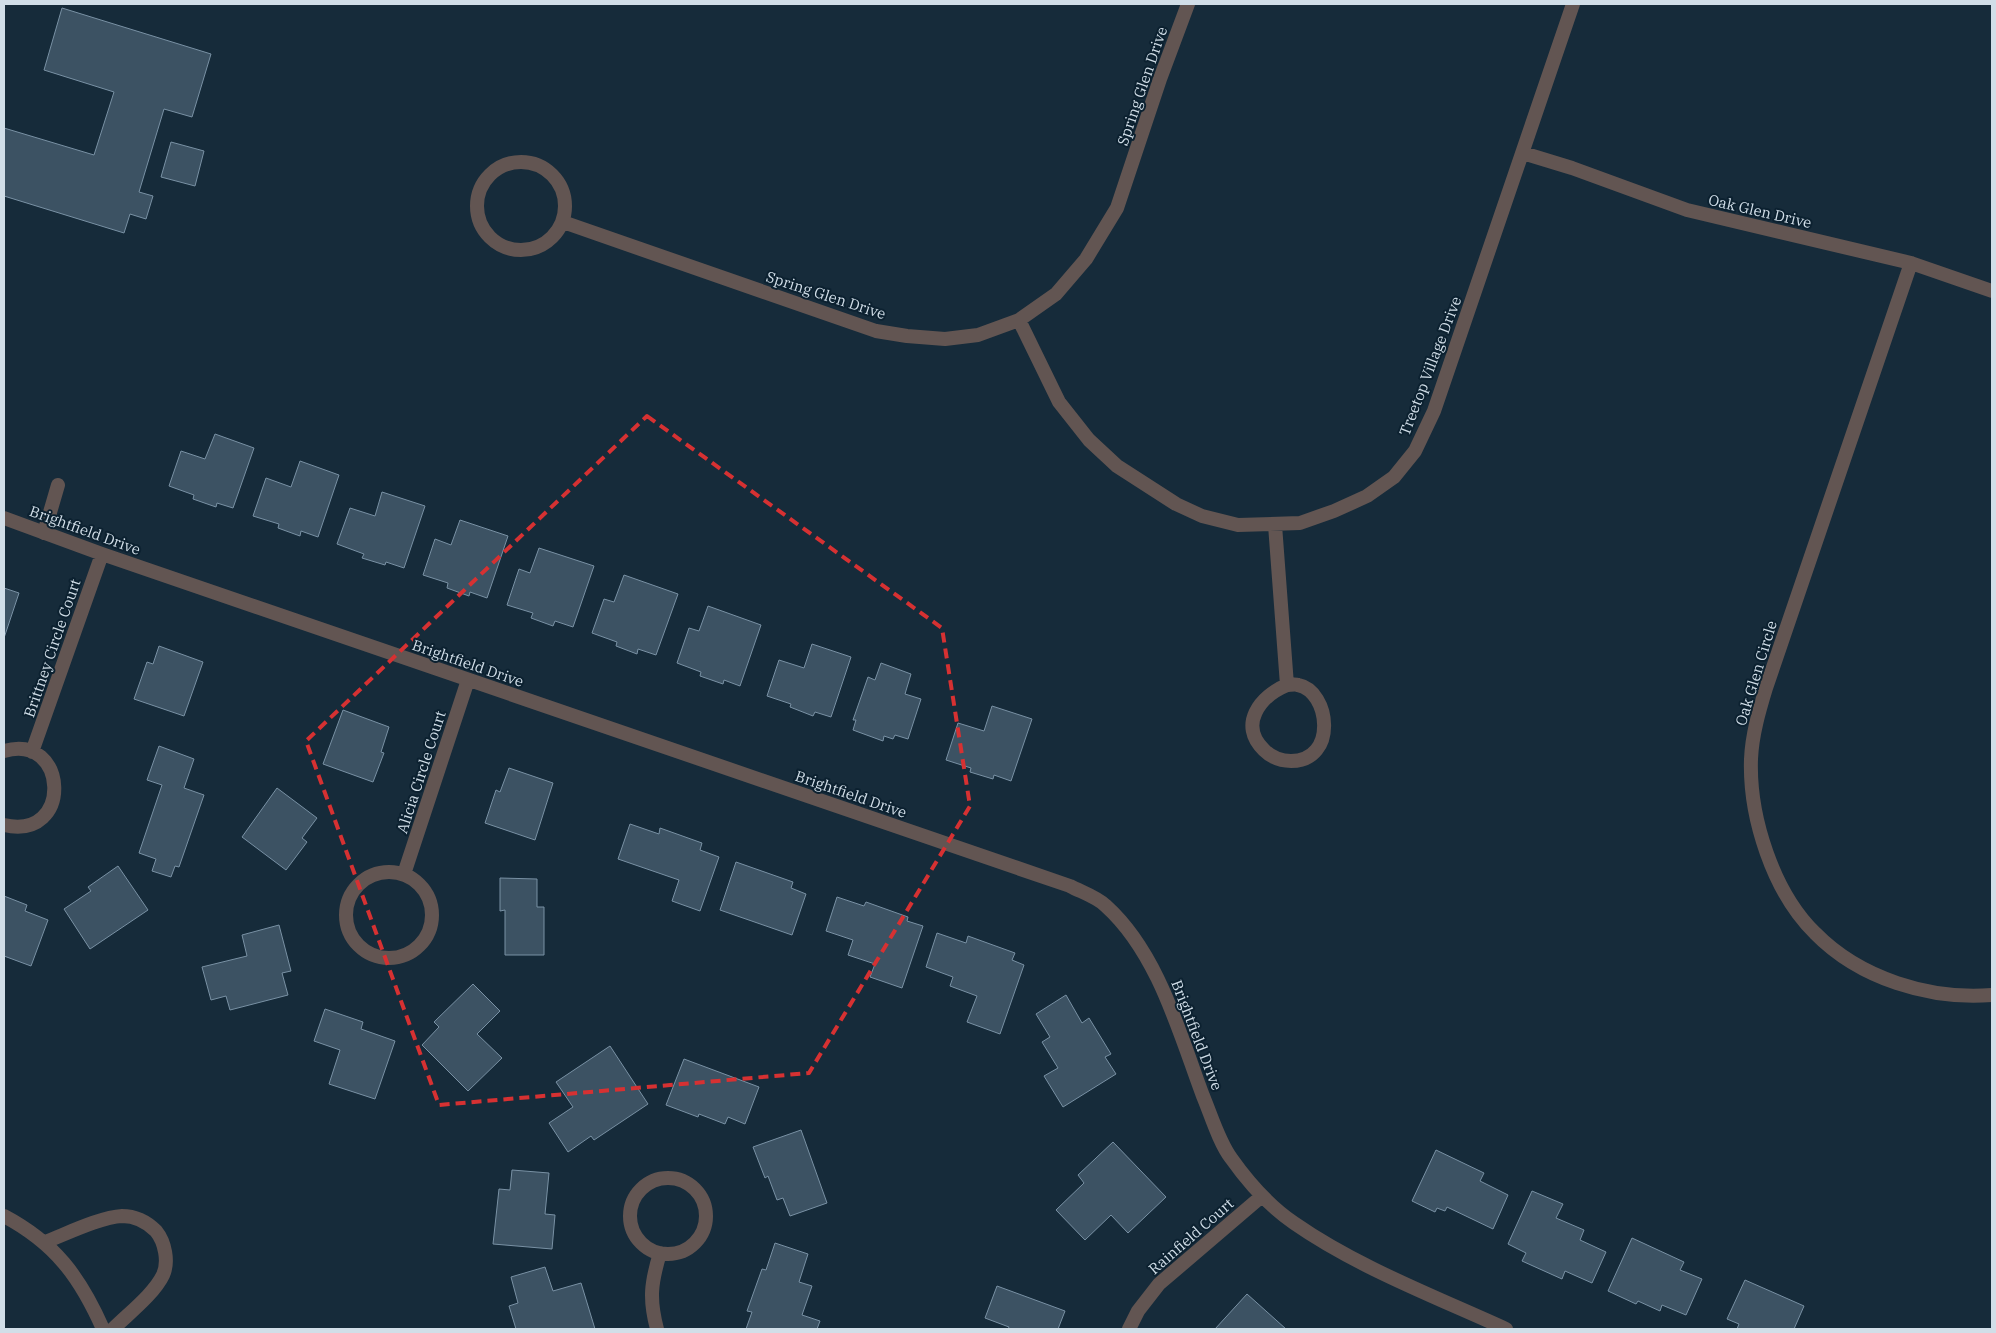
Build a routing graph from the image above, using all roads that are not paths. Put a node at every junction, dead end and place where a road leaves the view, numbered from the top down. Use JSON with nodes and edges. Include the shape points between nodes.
{"nodes":[{"id":1,"x":1188,"y":4,"type":"edge"},
{"id":2,"x":1573,"y":4,"type":"edge"},
{"id":3,"x":1523,"y":153,"type":"junction"},
{"id":4,"x":563,"y":222,"type":"junction"},
{"id":5,"x":1911,"y":263,"type":"junction"},
{"id":6,"x":1992,"y":291,"type":"edge"},
{"id":7,"x":1019,"y":320,"type":"junction"},
{"id":8,"x":58,"y":485,"type":"dead end"},
{"id":9,"x":4,"y":518,"type":"edge"},
{"id":10,"x":1275,"y":525,"type":"junction"},
{"id":11,"x":44,"y":532,"type":"junction"},
{"id":12,"x":102,"y":554,"type":"junction"},
{"id":13,"x":468,"y":680,"type":"junction"},
{"id":14,"x":1286,"y":685,"type":"junction"},
{"id":15,"x":4,"y":752,"type":"edge"},
{"id":16,"x":32,"y":752,"type":"junction"},
{"id":17,"x":4,"y":824,"type":"edge"},
{"id":18,"x":404,"y":874,"type":"junction"},
{"id":19,"x":1992,"y":995,"type":"edge"},
{"id":20,"x":1262,"y":1196,"type":"junction"},
{"id":21,"x":4,"y":1216,"type":"edge"},
{"id":22,"x":45,"y":1242,"type":"junction"},
{"id":23,"x":660,"y":1254,"type":"junction"},
{"id":24,"x":103,"y":1329,"type":"edge"},
{"id":25,"x":113,"y":1329,"type":"edge"},
{"id":26,"x":657,"y":1329,"type":"edge"},
{"id":27,"x":1130,"y":1329,"type":"edge"},
{"id":28,"x":1506,"y":1329,"type":"edge"}],
"edges":[{"from":1,"to":7,"type":"street","name":"Spring Glen Drive","via":[[1117,208],[1086,259],[1056,294]]},
{"from":2,"to":3,"type":"street","name":"Treetop Village Drive"},
{"from":3,"to":5,"type":"street","name":"Oak Glen Drive","via":[[1687,210]]},
{"from":3,"to":10,"type":"street","name":"Treetop Village Drive","via":[[1434,411],[1415,451],[1394,477],[1367,496],[1300,523]]},
{"from":4,"to":4,"type":"street","via":[[566,209],[564,193],[545,169],[531,163],[514,163],[499,168],[480,190],[477,211],[482,226],[491,239],[504,247],[528,250],[543,245]]},
{"from":4,"to":7,"type":"street","name":"Spring Glen Drive","via":[[876,330],[945,339],[978,335]]},
{"from":5,"to":6,"type":"street","name":"Oak Glen Drive"},
{"from":5,"to":19,"type":"street","name":"Oak Glen Circle","via":[[1766,688],[1751,758],[1754,802],[1761,838],[1776,874],[1793,906],[1815,934],[1846,958],[1886,980],[1926,992],[1970,997]]},
{"from":7,"to":10,"type":"street","name":"Treetop Village Drive","via":[[1059,402],[1089,440],[1117,466],[1176,504],[1202,516],[1238,525]]},
{"from":8,"to":11,"type":"street"},
{"from":9,"to":11,"type":"street","name":"Brightfield Drive"},
{"from":10,"to":14,"type":"street"},
{"from":11,"to":12,"type":"street","name":"Brightfield Drive"},
{"from":12,"to":13,"type":"street","name":"Brightfield Drive"},
{"from":12,"to":16,"type":"street","name":"Brittney Circle Court"},
{"from":13,"to":18,"type":"street","name":"Alicia Circle Court"},
{"from":13,"to":20,"type":"street","name":"Brightfield Drive","via":[[1070,886],[1105,904],[1130,932],[1161,985],[1229,1156]]},
{"from":14,"to":14,"type":"street","via":[[1274,690],[1257,708],[1253,719],[1254,735],[1263,750],[1272,757],[1280,761],[1303,760],[1321,744],[1323,711],[1300,685]]},
{"from":15,"to":16,"type":"street","via":[[19,749]]},
{"from":16,"to":17,"type":"street","via":[[47,764],[54,776],[53,802],[40,819],[27,826]]},
{"from":18,"to":18,"type":"street","via":[[376,874],[354,889],[348,902],[348,929],[365,950],[379,956],[393,958],[407,954],[428,934],[432,920],[426,892]]},
{"from":20,"to":27,"type":"street","name":"Rainfield Court","via":[[1159,1284],[1138,1311]]},
{"from":20,"to":28,"type":"street","name":"Brightfield Drive","via":[[1293,1222],[1326,1243],[1376,1270]]},
{"from":21,"to":22,"type":"street"},
{"from":22,"to":24,"type":"street","via":[[72,1272]]},
{"from":22,"to":25,"type":"street","via":[[122,1216],[137,1218],[157,1232],[166,1260],[163,1274],[152,1290]]},
{"from":23,"to":23,"type":"street","via":[[672,1254],[696,1243],[706,1224],[702,1199],[683,1181],[660,1179],[648,1184],[638,1192],[632,1204],[631,1227],[637,1239]]},
{"from":23,"to":26,"type":"street","via":[[652,1283],[652,1312]]}]}
